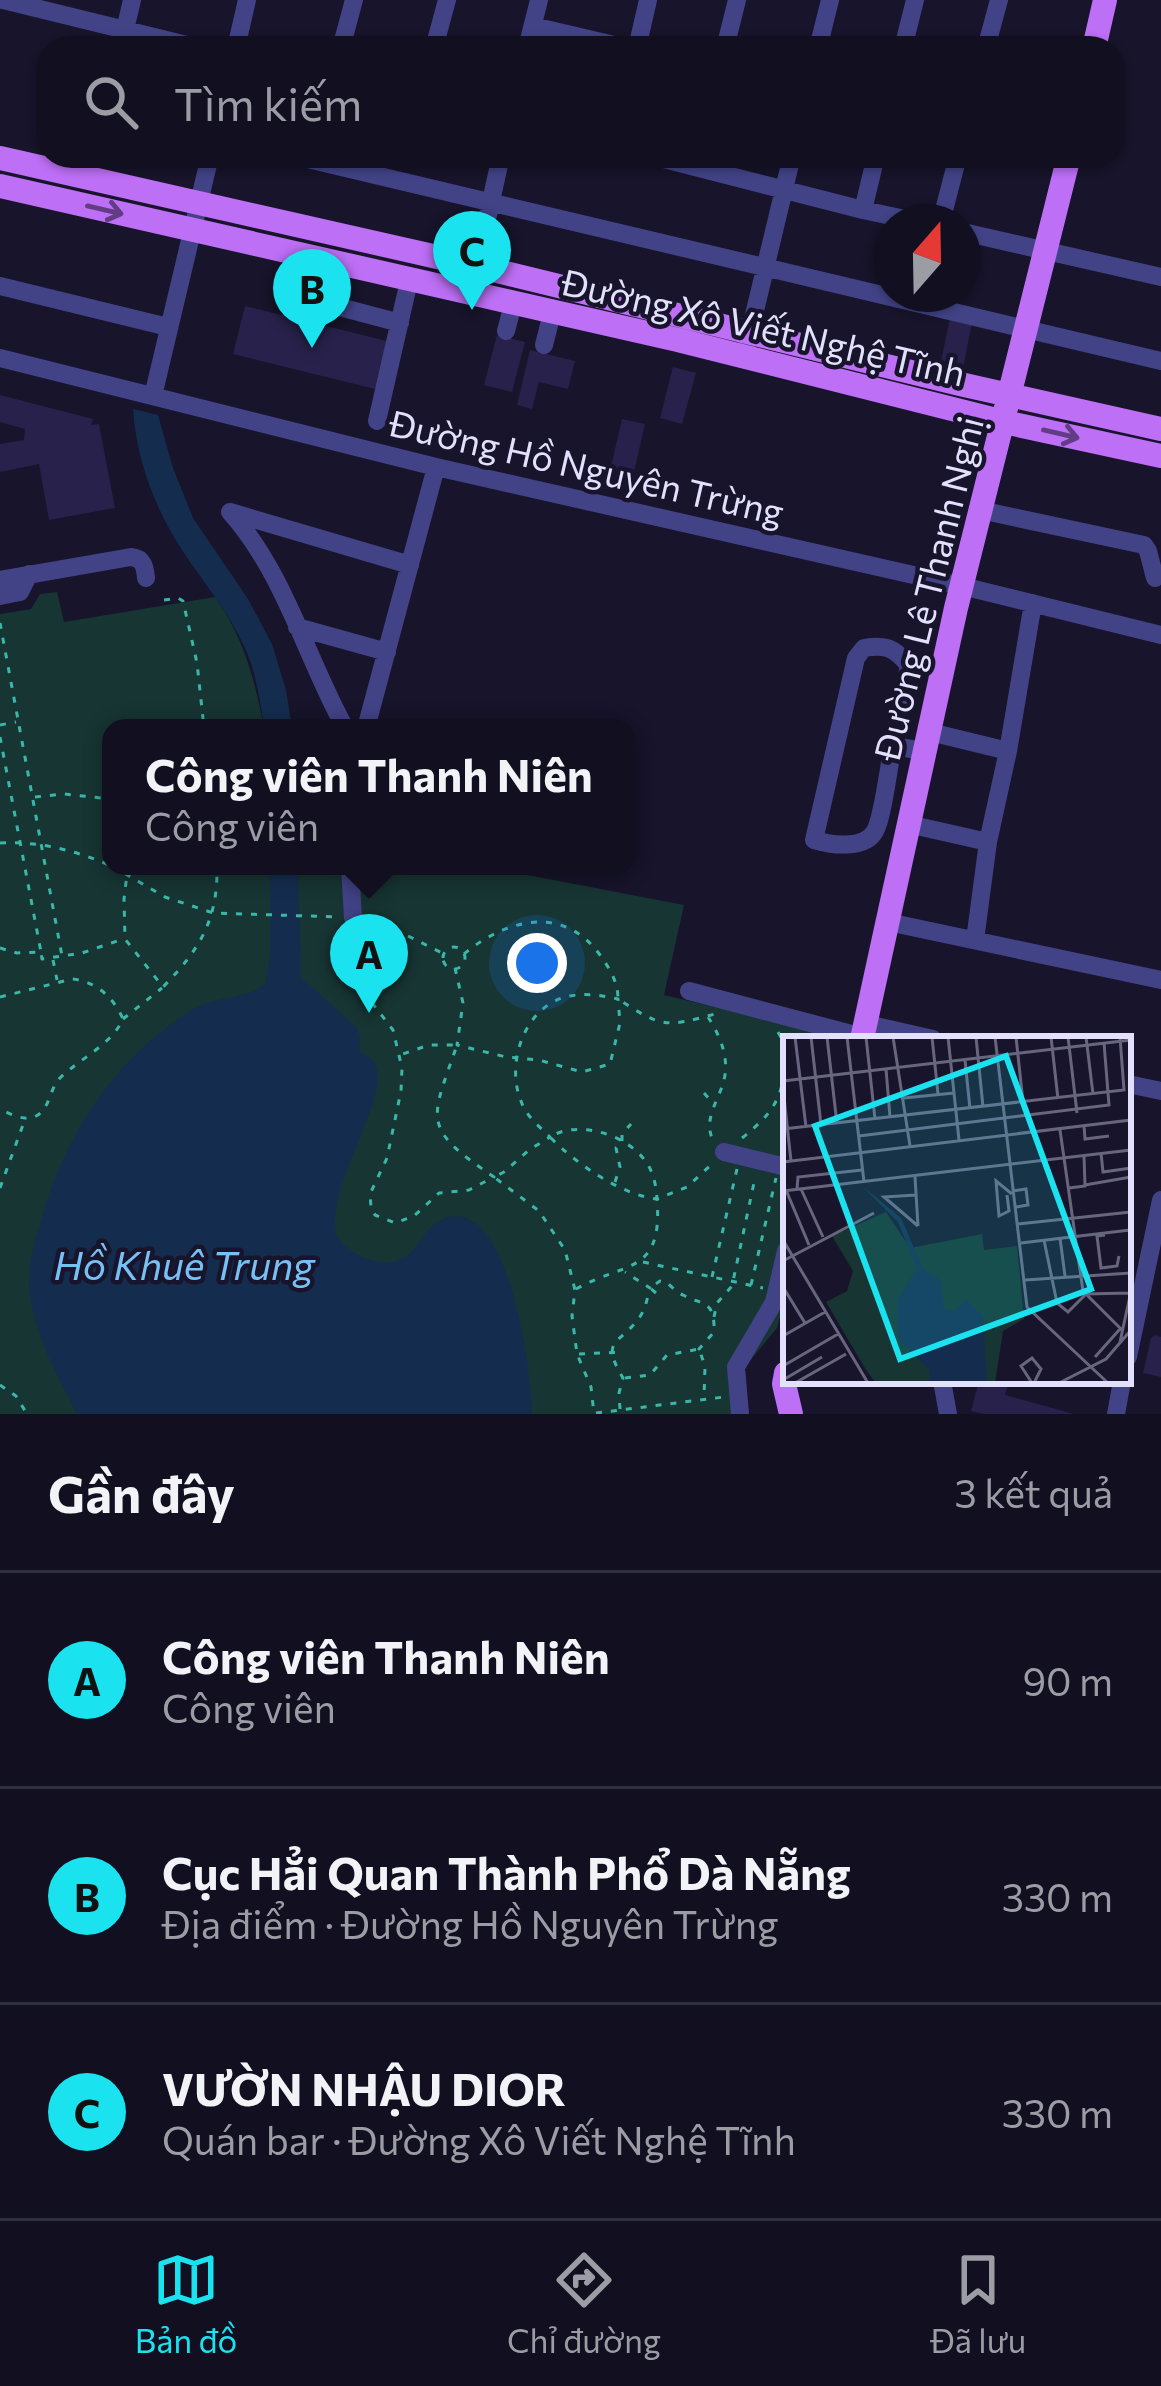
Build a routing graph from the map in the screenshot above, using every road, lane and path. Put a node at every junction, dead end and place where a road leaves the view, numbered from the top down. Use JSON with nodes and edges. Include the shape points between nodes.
{"nodes":[{"id":1,"x":3,"y":0,"type":"edge"},
{"id":2,"x":132,"y":0,"type":"edge"},
{"id":3,"x":247,"y":0,"type":"edge"},
{"id":4,"x":354,"y":0,"type":"edge"},
{"id":5,"x":447,"y":0,"type":"edge"},
{"id":6,"x":539,"y":0,"type":"edge"},
{"id":7,"x":648,"y":0,"type":"edge"},
{"id":8,"x":737,"y":0,"type":"edge"},
{"id":9,"x":830,"y":0,"type":"edge"},
{"id":10,"x":915,"y":0,"type":"edge"},
{"id":11,"x":999,"y":0,"type":"edge"},
{"id":12,"x":1105,"y":0,"type":"edge"},
{"id":13,"x":35,"y":4,"type":"edge"},
{"id":14,"x":532,"y":26,"type":"junction"},
{"id":15,"x":124,"y":30,"type":"junction"},
{"id":16,"x":149,"y":36,"type":"edge"},
{"id":17,"x":239,"y":36,"type":"edge"},
{"id":18,"x":344,"y":36,"type":"edge"},
{"id":19,"x":437,"y":36,"type":"edge"},
{"id":20,"x":530,"y":36,"type":"edge"},
{"id":21,"x":575,"y":36,"type":"edge"},
{"id":22,"x":640,"y":36,"type":"edge"},
{"id":23,"x":728,"y":36,"type":"edge"},
{"id":24,"x":821,"y":36,"type":"edge"},
{"id":25,"x":906,"y":36,"type":"edge"},
{"id":26,"x":989,"y":36,"type":"edge"},
{"id":27,"x":1097,"y":36,"type":"edge"},
{"id":28,"x":0,"y":158,"type":"edge"},
{"id":29,"x":36,"y":166,"type":"edge"},
{"id":30,"x":44,"y":168,"type":"edge"},
{"id":31,"x":208,"y":168,"type":"edge"},
{"id":32,"x":346,"y":168,"type":"edge"},
{"id":33,"x":498,"y":168,"type":"edge"},
{"id":34,"x":700,"y":168,"type":"edge"},
{"id":35,"x":789,"y":168,"type":"edge"},
{"id":36,"x":873,"y":168,"type":"edge"},
{"id":37,"x":955,"y":168,"type":"edge"},
{"id":38,"x":1066,"y":168,"type":"edge"},
{"id":39,"x":0,"y":186,"type":"edge"},
{"id":40,"x":785,"y":189,"type":"junction"},
{"id":41,"x":490,"y":202,"type":"junction"},
{"id":42,"x":200,"y":203,"type":"junction"},
{"id":43,"x":946,"y":204,"type":"edge"},
{"id":44,"x":863,"y":210,"type":"junction"},
{"id":45,"x":873,"y":212,"type":"edge"},
{"id":46,"x":191,"y":231,"type":"junction"},
{"id":47,"x":981,"y":236,"type":"edge"},
{"id":48,"x":1045,"y":251,"type":"junction"},
{"id":49,"x":297,"y":255,"type":"junction"},
{"id":50,"x":477,"y":266,"type":"junction"},
{"id":51,"x":764,"y":267,"type":"junction"},
{"id":52,"x":1161,"y":277,"type":"edge"},
{"id":53,"x":409,"y":280,"type":"junction"},
{"id":54,"x":0,"y":286,"type":"edge"},
{"id":55,"x":470,"y":295,"type":"junction"},
{"id":56,"x":513,"y":304,"type":"junction"},
{"id":57,"x":552,"y":313,"type":"junction"},
{"id":58,"x":400,"y":323,"type":"junction"},
{"id":59,"x":168,"y":328,"type":"junction"},
{"id":60,"x":1026,"y":329,"type":"junction"},
{"id":61,"x":506,"y":331,"type":"dead end"},
{"id":62,"x":747,"y":344,"type":"junction"},
{"id":63,"x":544,"y":345,"type":"dead end"},
{"id":64,"x":0,"y":358,"type":"edge"},
{"id":65,"x":1161,"y":361,"type":"edge"},
{"id":66,"x":1011,"y":395,"type":"junction"},
{"id":67,"x":153,"y":396,"type":"junction"},
{"id":68,"x":377,"y":421,"type":"dead end"},
{"id":69,"x":1004,"y":422,"type":"junction"},
{"id":70,"x":1161,"y":429,"type":"edge"},
{"id":71,"x":1161,"y":456,"type":"edge"},
{"id":72,"x":436,"y":466,"type":"junction"},
{"id":73,"x":980,"y":509,"type":"junction"},
{"id":74,"x":410,"y":565,"type":"junction"},
{"id":75,"x":29,"y":574,"type":"junction"},
{"id":76,"x":146,"y":578,"type":"dead end"},
{"id":77,"x":1155,"y":578,"type":"dead end"},
{"id":78,"x":0,"y":580,"type":"edge"},
{"id":79,"x":962,"y":586,"type":"junction"},
{"id":80,"x":0,"y":596,"type":"edge"},
{"id":81,"x":164,"y":600,"type":"dead end"},
{"id":82,"x":1033,"y":604,"type":"junction"},
{"id":83,"x":0,"y":623,"type":"edge"},
{"id":84,"x":296,"y":627,"type":"junction"},
{"id":85,"x":1161,"y":635,"type":"edge"},
{"id":86,"x":387,"y":652,"type":"junction"},
{"id":87,"x":203,"y":719,"type":"edge"},
{"id":88,"x":341,"y":719,"type":"edge"},
{"id":89,"x":368,"y":719,"type":"edge"},
{"id":90,"x":18,"y":722,"type":"junction"},
{"id":91,"x":0,"y":724,"type":"edge"},
{"id":92,"x":0,"y":737,"type":"edge"},
{"id":93,"x":927,"y":741,"type":"junction"},
{"id":94,"x":893,"y":746,"type":"junction"},
{"id":95,"x":1007,"y":751,"type":"junction"},
{"id":96,"x":33,"y":797,"type":"junction"},
{"id":97,"x":102,"y":798,"type":"edge"},
{"id":98,"x":908,"y":824,"type":"junction"},
{"id":99,"x":21,"y":842,"type":"junction"},
{"id":100,"x":988,"y":842,"type":"junction"},
{"id":101,"x":0,"y":843,"type":"edge"},
{"id":102,"x":41,"y":844,"type":"junction"},
{"id":103,"x":102,"y":862,"type":"edge"},
{"id":104,"x":127,"y":875,"type":"edge"},
{"id":105,"x":129,"y":875,"type":"edge"},
{"id":106,"x":216,"y":875,"type":"edge"},
{"id":107,"x":351,"y":875,"type":"edge"},
{"id":108,"x":213,"y":914,"type":"junction"},
{"id":109,"x":353,"y":918,"type":"junction"},
{"id":110,"x":888,"y":922,"type":"junction"},
{"id":111,"x":124,"y":939,"type":"junction"},
{"id":112,"x":975,"y":940,"type":"junction"},
{"id":113,"x":0,"y":948,"type":"edge"},
{"id":114,"x":41,"y":952,"type":"junction"},
{"id":115,"x":444,"y":954,"type":"junction"},
{"id":116,"x":464,"y":954,"type":"junction"},
{"id":117,"x":62,"y":956,"type":"junction"},
{"id":118,"x":53,"y":958,"type":"junction"},
{"id":119,"x":455,"y":968,"type":"junction"},
{"id":120,"x":1161,"y":980,"type":"edge"},
{"id":121,"x":57,"y":982,"type":"junction"},
{"id":122,"x":163,"y":987,"type":"junction"},
{"id":123,"x":689,"y":991,"type":"dead end"},
{"id":124,"x":0,"y":997,"type":"edge"},
{"id":125,"x":618,"y":999,"type":"junction"},
{"id":126,"x":724,"y":1011,"type":"dead end"},
{"id":127,"x":707,"y":1016,"type":"junction"},
{"id":128,"x":123,"y":1019,"type":"junction"},
{"id":129,"x":769,"y":1023,"type":"dead end"},
{"id":130,"x":864,"y":1033,"type":"edge"},
{"id":131,"x":898,"y":1036,"type":"edge"},
{"id":132,"x":783,"y":1040,"type":"edge"},
{"id":133,"x":457,"y":1045,"type":"junction"},
{"id":134,"x":400,"y":1054,"type":"junction"},
{"id":135,"x":515,"y":1058,"type":"junction"},
{"id":136,"x":783,"y":1084,"type":"edge"},
{"id":137,"x":1131,"y":1085,"type":"edge"},
{"id":138,"x":1161,"y":1091,"type":"edge"},
{"id":139,"x":704,"y":1093,"type":"dead end"},
{"id":140,"x":713,"y":1104,"type":"junction"},
{"id":141,"x":0,"y":1109,"type":"edge"},
{"id":142,"x":26,"y":1119,"type":"junction"},
{"id":143,"x":631,"y":1124,"type":"dead end"},
{"id":144,"x":550,"y":1137,"type":"junction"},
{"id":145,"x":622,"y":1143,"type":"junction"},
{"id":146,"x":757,"y":1160,"type":"edge"},
{"id":147,"x":494,"y":1177,"type":"junction"},
{"id":148,"x":614,"y":1184,"type":"junction"},
{"id":149,"x":0,"y":1188,"type":"edge"},
{"id":150,"x":657,"y":1199,"type":"junction"},
{"id":151,"x":1161,"y":1200,"type":"edge"},
{"id":152,"x":640,"y":1261,"type":"junction"},
{"id":153,"x":783,"y":1264,"type":"edge"},
{"id":154,"x":623,"y":1270,"type":"junction"},
{"id":155,"x":712,"y":1276,"type":"junction"},
{"id":156,"x":732,"y":1281,"type":"junction"},
{"id":157,"x":751,"y":1285,"type":"junction"},
{"id":158,"x":650,"y":1288,"type":"junction"},
{"id":159,"x":575,"y":1290,"type":"junction"},
{"id":160,"x":777,"y":1290,"type":"junction"},
{"id":161,"x":656,"y":1293,"type":"dead end"},
{"id":162,"x":704,"y":1302,"type":"junction"},
{"id":163,"x":717,"y":1303,"type":"junction"},
{"id":164,"x":1134,"y":1312,"type":"edge"},
{"id":165,"x":714,"y":1317,"type":"junction"},
{"id":166,"x":1161,"y":1318,"type":"edge"},
{"id":167,"x":694,"y":1341,"type":"dead end"},
{"id":168,"x":699,"y":1349,"type":"junction"},
{"id":169,"x":612,"y":1351,"type":"junction"},
{"id":170,"x":624,"y":1352,"type":"dead end"},
{"id":171,"x":577,"y":1354,"type":"junction"},
{"id":172,"x":623,"y":1378,"type":"junction"},
{"id":173,"x":784,"y":1384,"type":"edge"},
{"id":174,"x":943,"y":1384,"type":"edge"},
{"id":175,"x":1121,"y":1384,"type":"edge"},
{"id":176,"x":0,"y":1385,"type":"edge"},
{"id":177,"x":704,"y":1399,"type":"junction"},
{"id":178,"x":739,"y":1404,"type":"edge"},
{"id":179,"x":620,"y":1409,"type":"junction"},
{"id":180,"x":594,"y":1413,"type":"edge"},
{"id":181,"x":27,"y":1414,"type":"edge"},
{"id":182,"x":791,"y":1414,"type":"edge"},
{"id":183,"x":948,"y":1414,"type":"edge"},
{"id":184,"x":1116,"y":1414,"type":"edge"}],
"edges":[{"from":1,"to":13,"type":"street"},
{"from":2,"to":15,"type":"street"},
{"from":3,"to":17,"type":"street"},
{"from":4,"to":18,"type":"street"},
{"from":5,"to":19,"type":"street"},
{"from":6,"to":14,"type":"street"},
{"from":7,"to":22,"type":"street"},
{"from":8,"to":23,"type":"street"},
{"from":9,"to":24,"type":"street"},
{"from":10,"to":25,"type":"street"},
{"from":11,"to":26,"type":"street"},
{"from":12,"to":27,"type":"main road"},
{"from":13,"to":15,"type":"street"},
{"from":14,"to":20,"type":"street"},
{"from":14,"to":21,"type":"street"},
{"from":15,"to":16,"type":"street"},
{"from":28,"to":29,"type":"main road","name":"Đường Xô Viết Nghệ Tĩnh"},
{"from":30,"to":42,"type":"main road","name":"Đường Xô Viết Nghệ Tĩnh"},
{"from":31,"to":42,"type":"street"},
{"from":32,"to":41,"type":"street"},
{"from":33,"to":41,"type":"street"},
{"from":34,"to":40,"type":"street"},
{"from":35,"to":40,"type":"street"},
{"from":36,"to":44,"type":"street"},
{"from":37,"to":43,"type":"street"},
{"from":38,"to":48,"type":"main road","name":"Đường Lê Thanh Nghị"},
{"from":39,"to":46,"type":"main road","name":"Đường Xô Viết Nghệ Tĩnh","one_way":true},
{"from":40,"to":44,"type":"street"},
{"from":40,"to":51,"type":"street"},
{"from":41,"to":50,"type":"street"},
{"from":41,"to":51,"type":"street"},
{"from":42,"to":46,"type":"street"},
{"from":42,"to":50,"type":"main road","name":"Đường Xô Viết Nghệ Tĩnh"},
{"from":44,"to":45,"type":"street"},
{"from":46,"to":49,"type":"main road","name":"Đường Xô Viết Nghệ Tĩnh"},
{"from":46,"to":59,"type":"street"},
{"from":47,"to":48,"type":"street"},
{"from":48,"to":52,"type":"street"},
{"from":48,"to":60,"type":"main road","name":"Đường Lê Thanh Nghị"},
{"from":49,"to":53,"type":"main road","name":"Đường Xô Viết Nghệ Tĩnh"},
{"from":49,"to":58,"type":"street","via":[[287,293]]},
{"from":50,"to":55,"type":"street"},
{"from":50,"to":62,"type":"main road","name":"Đường Xô Viết Nghệ Tĩnh"},
{"from":51,"to":60,"type":"street"},
{"from":51,"to":62,"type":"street"},
{"from":53,"to":55,"type":"main road","name":"Đường Xô Viết Nghệ Tĩnh"},
{"from":53,"to":58,"type":"street"},
{"from":54,"to":59,"type":"street"},
{"from":55,"to":56,"type":"main road","name":"Đường Xô Viết Nghệ Tĩnh"},
{"from":56,"to":57,"type":"main road","name":"Đường Xô Viết Nghệ Tĩnh"},
{"from":56,"to":61,"type":"street"},
{"from":57,"to":62,"type":"main road","name":"Đường Xô Viết Nghệ Tĩnh"},
{"from":57,"to":63,"type":"street"},
{"from":58,"to":68,"type":"street"},
{"from":59,"to":67,"type":"street"},
{"from":60,"to":65,"type":"street"},
{"from":60,"to":66,"type":"main road","name":"Đường Lê Thanh Nghị"},
{"from":62,"to":66,"type":"main road","name":"Đường Xô Viết Nghệ Tĩnh"},
{"from":62,"to":69,"type":"main road","name":"Đường Xô Viết Nghệ Tĩnh"},
{"from":64,"to":67,"type":"street","name":"Đường Hồ Nguyên Trừng"},
{"from":66,"to":69,"type":"main road","name":"Đường Lê Thanh Nghị"},
{"from":66,"to":70,"type":"main road","name":"Đường Xô Viết Nghệ Tĩnh"},
{"from":67,"to":72,"type":"street","name":"Đường Hồ Nguyên Trừng"},
{"from":69,"to":71,"type":"main road","name":"Đường Xô Viết Nghệ Tĩnh","one_way":true},
{"from":69,"to":73,"type":"main road","name":"Đường Lê Thanh Nghị"},
{"from":72,"to":74,"type":"street"},
{"from":72,"to":79,"type":"street","name":"Đường Hồ Nguyên Trừng"},
{"from":73,"to":77,"type":"street","via":[[1144,545]]},
{"from":73,"to":79,"type":"main road","name":"Đường Lê Thanh Nghị"},
{"from":74,"to":84,"type":"street","via":[[230,512]]},
{"from":74,"to":86,"type":"street"},
{"from":75,"to":76,"type":"street","via":[[131,557]]},
{"from":75,"to":78,"type":"street"},
{"from":75,"to":80,"type":"street","via":[[20,592]]},
{"from":79,"to":82,"type":"street","name":"Đường Hồ Nguyên Trừng"},
{"from":79,"to":93,"type":"main road","name":"Đường Lê Thanh Nghị"},
{"from":81,"to":87,"type":"path","via":[[183,601]]},
{"from":82,"to":85,"type":"street","name":"Đường Hồ Nguyên Trừng"},
{"from":82,"to":95,"type":"street"},
{"from":83,"to":90,"type":"path"},
{"from":84,"to":86,"type":"street"},
{"from":84,"to":88,"type":"street"},
{"from":86,"to":89,"type":"street"},
{"from":90,"to":91,"type":"path"},
{"from":90,"to":96,"type":"path"},
{"from":92,"to":99,"type":"path"},
{"from":93,"to":94,"type":"street"},
{"from":93,"to":95,"type":"street"},
{"from":93,"to":98,"type":"main road","name":"Đường Lê Thanh Nghị"},
{"from":94,"to":94,"type":"street","via":[[909,665],[884,645],[864,648],[814,840],[863,842],[875,832]]},
{"from":95,"to":100,"type":"street"},
{"from":96,"to":97,"type":"path"},
{"from":96,"to":102,"type":"path"},
{"from":98,"to":100,"type":"street"},
{"from":98,"to":110,"type":"main road","name":"Đường Lê Thanh Nghị"},
{"from":99,"to":101,"type":"path"},
{"from":99,"to":102,"type":"path"},
{"from":99,"to":114,"type":"path"},
{"from":100,"to":112,"type":"street"},
{"from":102,"to":103,"type":"path"},
{"from":102,"to":117,"type":"path"},
{"from":104,"to":111,"type":"path"},
{"from":105,"to":108,"type":"path"},
{"from":106,"to":108,"type":"path"},
{"from":107,"to":109,"type":"street"},
{"from":108,"to":109,"type":"path"},
{"from":108,"to":122,"type":"path"},
{"from":109,"to":115,"type":"path"},
{"from":109,"to":134,"type":"path","via":[[359,982]]},
{"from":110,"to":112,"type":"street"},
{"from":110,"to":130,"type":"main road","name":"Đường Lê Thanh Nghị"},
{"from":111,"to":117,"type":"path"},
{"from":111,"to":122,"type":"path"},
{"from":112,"to":120,"type":"street"},
{"from":113,"to":114,"type":"path"},
{"from":114,"to":118,"type":"path"},
{"from":115,"to":116,"type":"path","via":[[456,947]]},
{"from":115,"to":119,"type":"path"},
{"from":116,"to":119,"type":"path"},
{"from":116,"to":125,"type":"path","via":[[507,928],[561,925],[593,945]]},
{"from":117,"to":118,"type":"path"},
{"from":118,"to":121,"type":"path"},
{"from":119,"to":133,"type":"path","via":[[464,1003]]},
{"from":121,"to":124,"type":"path"},
{"from":121,"to":128,"type":"path","via":[[88,982]]},
{"from":122,"to":128,"type":"path"},
{"from":123,"to":130,"type":"street"},
{"from":125,"to":127,"type":"path","via":[[666,1024]]},
{"from":125,"to":135,"type":"path","via":[[555,1001],[524,1034]]},
{"from":125,"to":135,"type":"path","via":[[610,1064],[582,1072]]},
{"from":126,"to":127,"type":"path"},
{"from":127,"to":140,"type":"path","via":[[725,1060]]},
{"from":128,"to":142,"type":"path","via":[[56,1081],[43,1111]]},
{"from":129,"to":132,"type":"path"},
{"from":130,"to":131,"type":"street"},
{"from":133,"to":134,"type":"path"},
{"from":133,"to":135,"type":"path"},
{"from":133,"to":147,"type":"path","via":[[438,1097],[440,1130]]},
{"from":134,"to":147,"type":"path","via":[[400,1097],[370,1199],[380,1222],[403,1222],[436,1194]]},
{"from":135,"to":144,"type":"path","via":[[522,1105]]},
{"from":136,"to":146,"type":"path"},
{"from":137,"to":138,"type":"street"},
{"from":139,"to":140,"type":"path"},
{"from":140,"to":146,"type":"path","via":[[714,1144]]},
{"from":141,"to":142,"type":"path"},
{"from":142,"to":149,"type":"path"},
{"from":143,"to":145,"type":"path"},
{"from":144,"to":145,"type":"path","via":[[581,1129]]},
{"from":144,"to":147,"type":"path"},
{"from":144,"to":148,"type":"path"},
{"from":145,"to":148,"type":"path"},
{"from":145,"to":150,"type":"path","via":[[648,1164]]},
{"from":146,"to":150,"type":"path"},
{"from":146,"to":155,"type":"path"},
{"from":146,"to":156,"type":"path"},
{"from":146,"to":157,"type":"path"},
{"from":147,"to":159,"type":"path","via":[[550,1224]]},
{"from":148,"to":150,"type":"path"},
{"from":150,"to":152,"type":"path","via":[[656,1235]]},
{"from":151,"to":164,"type":"street"},
{"from":152,"to":154,"type":"path"},
{"from":152,"to":155,"type":"path"},
{"from":153,"to":160,"type":"street"},
{"from":154,"to":158,"type":"path"},
{"from":154,"to":159,"type":"path"},
{"from":155,"to":156,"type":"path"},
{"from":156,"to":157,"type":"path"},
{"from":156,"to":163,"type":"path"},
{"from":157,"to":160,"type":"path"},
{"from":158,"to":161,"type":"path"},
{"from":158,"to":162,"type":"path","via":[[666,1282]]},
{"from":158,"to":169,"type":"path","via":[[641,1316]]},
{"from":159,"to":171,"type":"path"},
{"from":160,"to":178,"type":"street","via":[[736,1367]]},
{"from":162,"to":163,"type":"path"},
{"from":162,"to":165,"type":"path"},
{"from":163,"to":165,"type":"path"},
{"from":164,"to":166,"type":"street"},
{"from":165,"to":168,"type":"path","via":[[714,1332]]},
{"from":167,"to":168,"type":"path"},
{"from":168,"to":172,"type":"path","via":[[667,1354],[650,1375]]},
{"from":168,"to":177,"type":"path"},
{"from":169,"to":170,"type":"path"},
{"from":169,"to":171,"type":"path"},
{"from":169,"to":172,"type":"path"},
{"from":171,"to":180,"type":"path"},
{"from":172,"to":179,"type":"path"},
{"from":173,"to":182,"type":"main road"},
{"from":174,"to":183,"type":"street"},
{"from":175,"to":184,"type":"street"},
{"from":176,"to":181,"type":"path"},
{"from":177,"to":178,"type":"path"},
{"from":177,"to":179,"type":"path"},
{"from":179,"to":180,"type":"path"}]}
